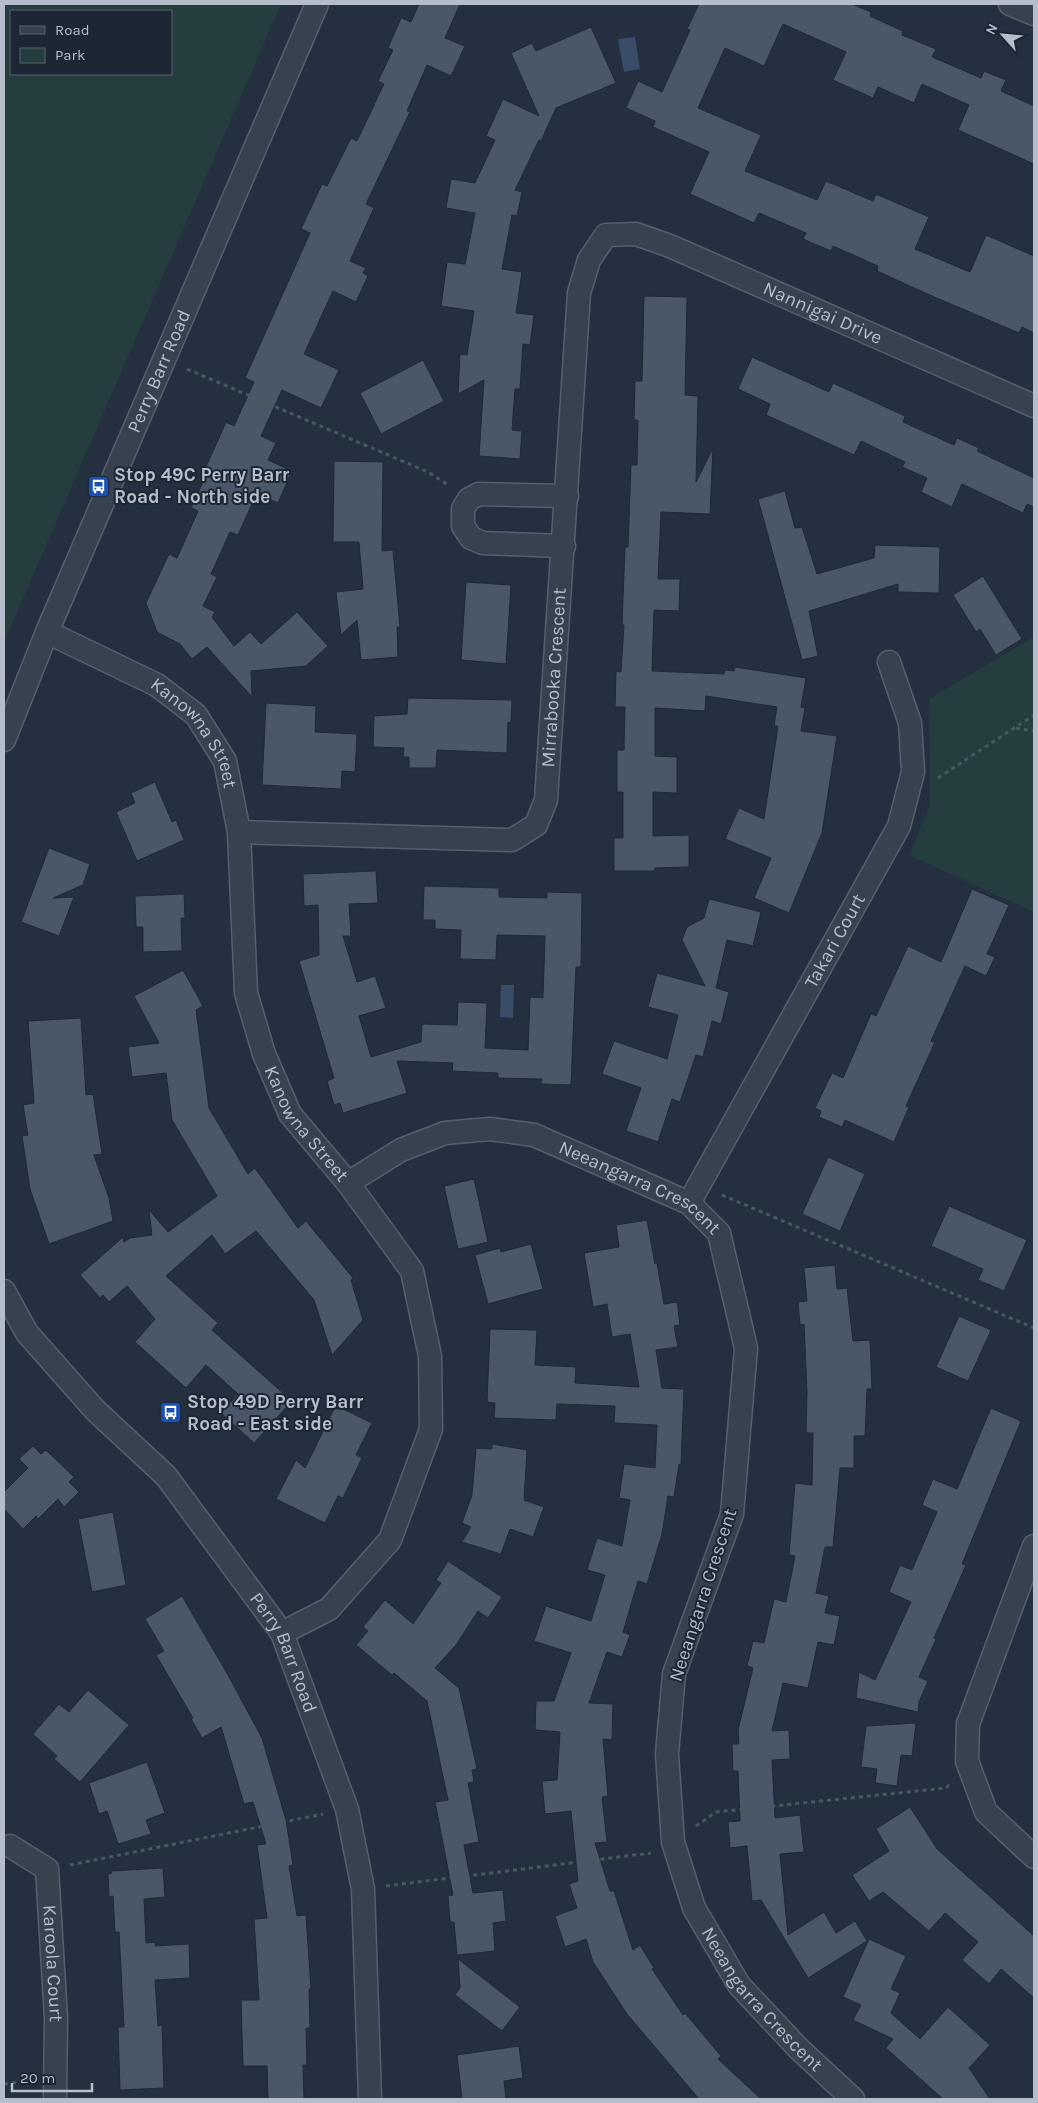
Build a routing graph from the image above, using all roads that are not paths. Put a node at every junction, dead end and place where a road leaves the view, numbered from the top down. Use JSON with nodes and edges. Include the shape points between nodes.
{"nodes":[{"id":1,"x":317,"y":4,"type":"edge"},
{"id":2,"x":1010,"y":4,"type":"edge"},
{"id":3,"x":1034,"y":14,"type":"edge"},
{"id":4,"x":606,"y":235,"type":"joint"},
{"id":5,"x":1034,"y":406,"type":"edge"},
{"id":6,"x":567,"y":496,"type":"junction"},
{"id":7,"x":564,"y":546,"type":"junction"},
{"id":8,"x":47,"y":632,"type":"junction"},
{"id":9,"x":889,"y":662,"type":"dead end"},
{"id":10,"x":4,"y":740,"type":"edge"},
{"id":11,"x":239,"y":832,"type":"junction"},
{"id":12,"x":348,"y":1183,"type":"junction"},
{"id":13,"x":693,"y":1194,"type":"junction"},
{"id":14,"x":4,"y":1291,"type":"edge"},
{"id":15,"x":1034,"y":1546,"type":"edge"},
{"id":16,"x":282,"y":1633,"type":"junction"},
{"id":17,"x":10,"y":1846,"type":"dead end"},
{"id":18,"x":1034,"y":1857,"type":"edge"},
{"id":19,"x":55,"y":2099,"type":"edge"},
{"id":20,"x":370,"y":2099,"type":"edge"},
{"id":21,"x":853,"y":2099,"type":"edge"}],
"edges":[{"from":1,"to":8,"type":"street","name":"Perry Barr Road"},
{"from":2,"to":3,"type":"street"},
{"from":4,"to":5,"type":"street","name":"Nannigai Drive","via":[[636,234],[670,246]]},
{"from":4,"to":6,"type":"street","name":"Mirrabooka Crescent","via":[[589,260],[579,293]]},
{"from":6,"to":7,"type":"street","name":"Mirrabooka Crescent"},
{"from":6,"to":7,"type":"street","via":[[479,494],[470,499],[464,509],[463,526],[471,538],[483,543]]},
{"from":7,"to":11,"type":"street","name":"Mirrabooka Crescent","via":[[546,800],[536,825],[512,840]]},
{"from":8,"to":10,"type":"street","name":"Perry Barr Road"},
{"from":8,"to":11,"type":"street","name":"Kanowna Street","via":[[158,685],[196,715],[225,761]]},
{"from":9,"to":13,"type":"street","name":"Takari Court","via":[[910,723],[913,772],[899,826]]},
{"from":11,"to":12,"type":"street","name":"Kanowna Street","via":[[246,993],[264,1054],[290,1114]]},
{"from":12,"to":13,"type":"street","name":"Neeangarra Crescent","via":[[401,1150],[445,1133],[490,1130],[534,1135]]},
{"from":12,"to":16,"type":"street","name":"Kanowna Street","via":[[412,1271],[430,1356],[431,1429],[390,1540],[329,1609]]},
{"from":13,"to":21,"type":"street","name":"Neeangarra Crescent","via":[[719,1233],[746,1348],[732,1514],[674,1674],[667,1754],[673,1842],[694,1908],[738,1985],[799,2049]]},
{"from":14,"to":16,"type":"street","name":"Perry Barr Road","via":[[27,1333],[95,1410],[166,1476]]},
{"from":15,"to":18,"type":"street","via":[[968,1724],[967,1761],[986,1812]]},
{"from":16,"to":20,"type":"street","name":"Perry Barr Road","via":[[347,1809],[364,1889]]},
{"from":17,"to":19,"type":"street","name":"Karoola Court","via":[[47,1869],[56,2018]]}]}
